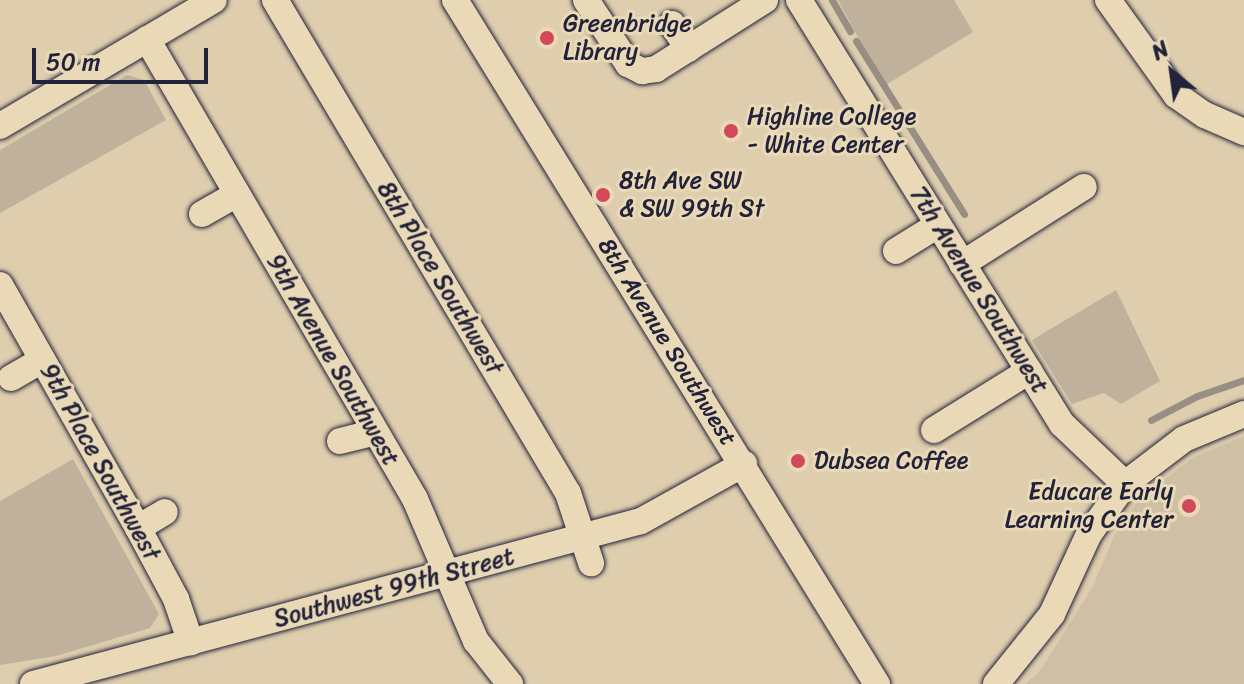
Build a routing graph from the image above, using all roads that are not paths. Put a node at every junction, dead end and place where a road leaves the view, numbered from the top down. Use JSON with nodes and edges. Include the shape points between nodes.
{"nodes":[{"id":1,"x":214,"y":0,"type":"edge"},
{"id":2,"x":275,"y":0,"type":"edge"},
{"id":3,"x":455,"y":0,"type":"edge"},
{"id":4,"x":586,"y":0,"type":"edge"},
{"id":5,"x":765,"y":0,"type":"edge"},
{"id":6,"x":799,"y":0,"type":"edge"},
{"id":7,"x":1108,"y":0,"type":"edge"},
{"id":8,"x":735,"y":8,"type":"edge"},
{"id":9,"x":672,"y":24,"type":"dead end"},
{"id":10,"x":147,"y":39,"type":"junction"},
{"id":11,"x":688,"y":49,"type":"junction"},
{"id":12,"x":0,"y":126,"type":"edge"},
{"id":13,"x":1244,"y":132,"type":"edge"},
{"id":14,"x":1084,"y":187,"type":"dead end"},
{"id":15,"x":237,"y":194,"type":"junction"},
{"id":16,"x":202,"y":214,"type":"dead end"},
{"id":17,"x":938,"y":225,"type":"junction"},
{"id":18,"x":896,"y":251,"type":"dead end"},
{"id":19,"x":962,"y":264,"type":"junction"},
{"id":20,"x":0,"y":285,"type":"edge"},
{"id":21,"x":42,"y":360,"type":"junction"},
{"id":22,"x":1029,"y":371,"type":"junction"},
{"id":23,"x":11,"y":378,"type":"dead end"},
{"id":24,"x":1244,"y":414,"type":"edge"},
{"id":25,"x":934,"y":430,"type":"dead end"},
{"id":26,"x":375,"y":432,"type":"junction"},
{"id":27,"x":340,"y":441,"type":"dead end"},
{"id":28,"x":744,"y":464,"type":"junction"},
{"id":29,"x":1125,"y":484,"type":"junction"},
{"id":30,"x":165,"y":512,"type":"dead end"},
{"id":31,"x":138,"y":528,"type":"junction"},
{"id":32,"x":583,"y":537,"type":"junction"},
{"id":33,"x":591,"y":563,"type":"dead end"},
{"id":34,"x":448,"y":575,"type":"junction"},
{"id":35,"x":191,"y":643,"type":"junction"},
{"id":36,"x":89,"y":678,"type":"edge"},
{"id":37,"x":33,"y":684,"type":"edge"},
{"id":38,"x":510,"y":684,"type":"edge"},
{"id":39,"x":877,"y":684,"type":"edge"},
{"id":40,"x":996,"y":684,"type":"edge"}],
"edges":[{"from":1,"to":10,"type":"street"},
{"from":2,"to":32,"type":"street","name":"8th Place Southwest","via":[[568,493]]},
{"from":3,"to":28,"type":"street","name":"8th Avenue Southwest"},
{"from":4,"to":11,"type":"street","via":[[634,68],[656,69]]},
{"from":5,"to":8,"type":"street"},
{"from":6,"to":17,"type":"street","name":"7th Avenue Southwest"},
{"from":7,"to":13,"type":"street","via":[[1176,95]]},
{"from":8,"to":11,"type":"street"},
{"from":9,"to":11,"type":"street"},
{"from":10,"to":12,"type":"street"},
{"from":10,"to":15,"type":"street","name":"9th Avenue Southwest"},
{"from":14,"to":19,"type":"street"},
{"from":15,"to":16,"type":"street"},
{"from":15,"to":26,"type":"street","name":"9th Avenue Southwest"},
{"from":17,"to":18,"type":"street"},
{"from":17,"to":19,"type":"street","name":"7th Avenue Southwest"},
{"from":19,"to":22,"type":"street","name":"7th Avenue Southwest"},
{"from":20,"to":21,"type":"street","name":"9th Place Southwest","via":[[30,313]]},
{"from":21,"to":23,"type":"street"},
{"from":21,"to":31,"type":"street","name":"9th Place Southwest"},
{"from":22,"to":25,"type":"street"},
{"from":22,"to":29,"type":"street","name":"7th Avenue Southwest","via":[[1062,424]]},
{"from":24,"to":29,"type":"street","via":[[1184,439]]},
{"from":26,"to":27,"type":"street"},
{"from":26,"to":34,"type":"street","name":"9th Avenue Southwest","via":[[415,499]]},
{"from":28,"to":32,"type":"street","name":"Southwest 99th Street","via":[[672,508]]},
{"from":28,"to":39,"type":"street","name":"8th Avenue Southwest"},
{"from":29,"to":40,"type":"street","via":[[1089,534],[1052,614]]},
{"from":30,"to":31,"type":"street"},
{"from":31,"to":35,"type":"street","name":"9th Place Southwest","via":[[176,599]]},
{"from":32,"to":33,"type":"street","name":"8th Place Southwest"},
{"from":32,"to":34,"type":"street","name":"Southwest 99th Street"},
{"from":34,"to":35,"type":"street","name":"Southwest 99th Street"},
{"from":34,"to":38,"type":"street","name":"9th Avenue Southwest","via":[[476,641]]},
{"from":35,"to":36,"type":"street","name":"Southwest 99th Street"},
{"from":36,"to":37,"type":"street","name":"Southwest 99th Street"}]}
